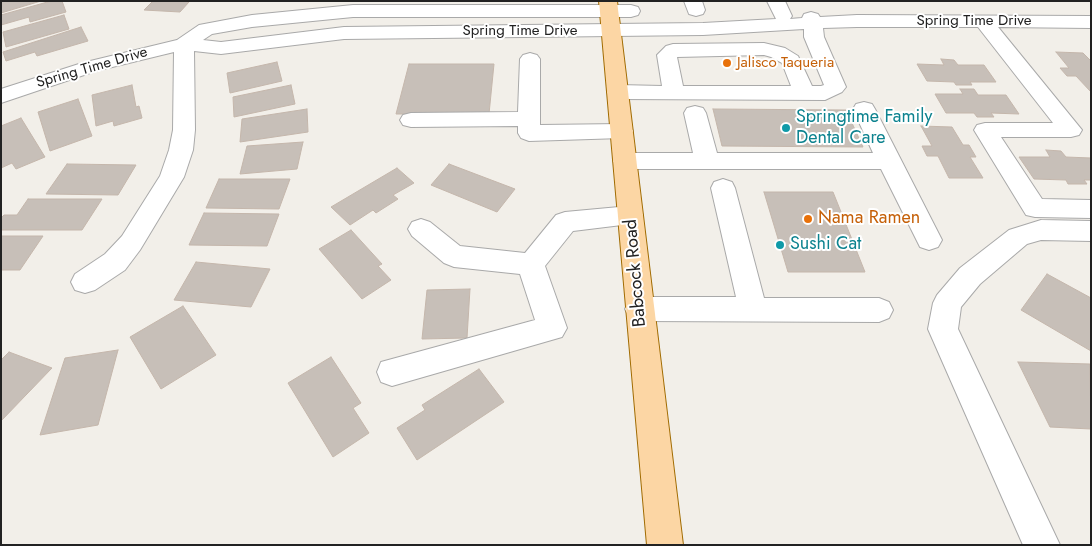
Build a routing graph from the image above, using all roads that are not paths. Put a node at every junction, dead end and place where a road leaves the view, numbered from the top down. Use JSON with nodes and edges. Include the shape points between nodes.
{"nodes":[{"id":1,"x":689,"y":7,"type":"edge"},
{"id":2,"x":779,"y":9,"type":"edge"},
{"id":3,"x":651,"y":11,"type":"dead end"},
{"id":4,"x":610,"y":14,"type":"edge"},
{"id":5,"x":812,"y":21,"type":"junction"},
{"id":6,"x":983,"y":21,"type":"junction"},
{"id":7,"x":1091,"y":22,"type":"edge"},
{"id":8,"x":184,"y":44,"type":"junction"},
{"id":9,"x":530,"y":60,"type":"dead end"},
{"id":10,"x":618,"y":92,"type":"junction"},
{"id":11,"x":674,"y":92,"type":"junction"},
{"id":12,"x":804,"y":94,"type":"junction"},
{"id":13,"x":1,"y":96,"type":"edge"},
{"id":14,"x":864,"y":109,"type":"dead end"},
{"id":15,"x":694,"y":113,"type":"dead end"},
{"id":16,"x":529,"y":119,"type":"junction"},
{"id":17,"x":411,"y":120,"type":"dead end"},
{"id":18,"x":622,"y":131,"type":"junction"},
{"id":19,"x":625,"y":160,"type":"junction"},
{"id":20,"x":706,"y":161,"type":"junction"},
{"id":21,"x":889,"y":161,"type":"junction"},
{"id":22,"x":724,"y":188,"type":"dead end"},
{"id":23,"x":1091,"y":209,"type":"edge"},
{"id":24,"x":630,"y":214,"type":"junction"},
{"id":25,"x":421,"y":229,"type":"dead end"},
{"id":26,"x":1091,"y":231,"type":"edge"},
{"id":27,"x":929,"y":240,"type":"dead end"},
{"id":28,"x":531,"y":264,"type":"junction"},
{"id":29,"x":85,"y":282,"type":"dead end"},
{"id":30,"x":639,"y":309,"type":"junction"},
{"id":31,"x":753,"y":309,"type":"junction"},
{"id":32,"x":879,"y":310,"type":"dead end"},
{"id":33,"x":392,"y":372,"type":"dead end"},
{"id":34,"x":665,"y":545,"type":"edge"},
{"id":35,"x":1042,"y":545,"type":"edge"}],
"edges":[{"from":1,"to":2,"type":"street","name":"Spring Time Drive"},
{"from":2,"to":5,"type":"street","name":"Spring Time Drive"},
{"from":3,"to":4,"type":"street","name":"Spring Time Drive"},
{"from":4,"to":5,"type":"street","name":"Spring Time Drive","via":[[703,29]]},
{"from":4,"to":8,"type":"street","name":"Spring Time Drive","via":[[334,34],[220,48]]},
{"from":4,"to":10,"type":"main road","name":"Babcock Road"},
{"from":5,"to":6,"type":"street","name":"Spring Time Drive"},
{"from":5,"to":12,"type":"street","via":[[814,37],[835,87],[825,93]]},
{"from":6,"to":7,"type":"street","name":"Spring Time Drive"},
{"from":6,"to":23,"type":"street","via":[[1071,130],[985,130],[1035,208]]},
{"from":8,"to":13,"type":"street","name":"Spring Time Drive","via":[[89,67]]},
{"from":8,"to":29,"type":"street","via":[[184,130],[172,177],[131,243],[115,262]]},
{"from":9,"to":16,"type":"street"},
{"from":10,"to":11,"type":"street"},
{"from":10,"to":18,"type":"main road","name":"Babcock Road"},
{"from":11,"to":12,"type":"street"},
{"from":11,"to":12,"type":"street","via":[[667,55],[673,50],[764,49],[778,52],[791,60]]},
{"from":14,"to":21,"type":"street"},
{"from":15,"to":20,"type":"street"},
{"from":16,"to":17,"type":"street"},
{"from":16,"to":18,"type":"street","via":[[529,133]]},
{"from":18,"to":19,"type":"main road","name":"Babcock Road"},
{"from":19,"to":20,"type":"street"},
{"from":19,"to":24,"type":"main road","name":"Babcock Road"},
{"from":20,"to":21,"type":"street"},
{"from":21,"to":27,"type":"street"},
{"from":22,"to":31,"type":"street"},
{"from":24,"to":28,"type":"street","via":[[565,222]]},
{"from":24,"to":30,"type":"main road","name":"Babcock Road"},
{"from":25,"to":28,"type":"street","via":[[454,256]]},
{"from":26,"to":35,"type":"street","via":[[1040,230],[1018,237],[970,276],[947,303],[943,329]]},
{"from":28,"to":33,"type":"street","via":[[552,328]]},
{"from":30,"to":31,"type":"street"},
{"from":30,"to":34,"type":"main road","name":"Babcock Road"},
{"from":31,"to":32,"type":"street"}]}
